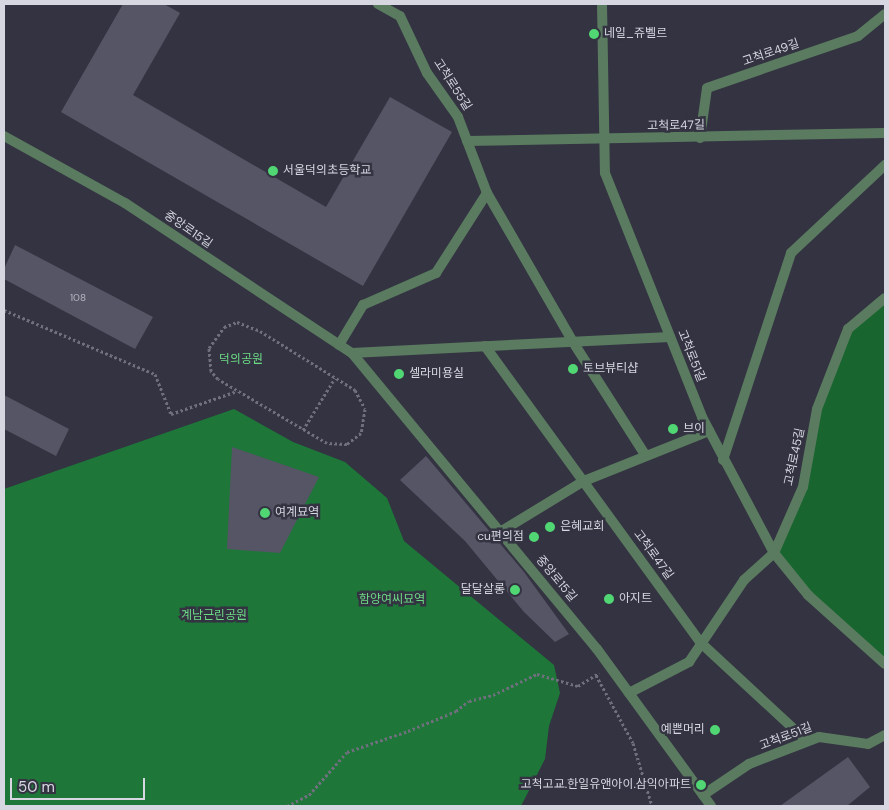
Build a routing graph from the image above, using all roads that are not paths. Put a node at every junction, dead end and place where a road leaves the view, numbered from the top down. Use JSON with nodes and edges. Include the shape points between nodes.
{"nodes":[{"id":1,"x":378,"y":4,"type":"edge"},
{"id":2,"x":602,"y":4,"type":"edge"},
{"id":3,"x":885,"y":14,"type":"edge"},
{"id":4,"x":885,"y":133,"type":"edge"},
{"id":5,"x":4,"y":136,"type":"edge"},
{"id":6,"x":700,"y":138,"type":"junction"},
{"id":7,"x":605,"y":139,"type":"junction"},
{"id":8,"x":467,"y":141,"type":"junction"},
{"id":9,"x":885,"y":165,"type":"edge"},
{"id":10,"x":487,"y":193,"type":"junction"},
{"id":11,"x":885,"y":298,"type":"edge"},
{"id":12,"x":670,"y":337,"type":"junction"},
{"id":13,"x":573,"y":342,"type":"junction"},
{"id":14,"x":340,"y":345,"type":"junction"},
{"id":15,"x":485,"y":346,"type":"junction"},
{"id":16,"x":352,"y":353,"type":"junction"},
{"id":17,"x":709,"y":431,"type":"junction"},
{"id":18,"x":646,"y":456,"type":"junction"},
{"id":19,"x":723,"y":460,"type":"junction"},
{"id":20,"x":584,"y":481,"type":"junction"},
{"id":21,"x":500,"y":532,"type":"junction"},
{"id":22,"x":774,"y":553,"type":"junction"},
{"id":23,"x":701,"y":643,"type":"junction"},
{"id":24,"x":885,"y":664,"type":"edge"},
{"id":25,"x":629,"y":693,"type":"junction"},
{"id":26,"x":885,"y":735,"type":"edge"},
{"id":27,"x":807,"y":741,"type":"junction"},
{"id":28,"x":703,"y":795,"type":"junction"},
{"id":29,"x":711,"y":806,"type":"edge"}],
"edges":[{"from":1,"to":8,"type":"street","name":"고척로55길","via":[[400,16],[427,73],[458,117]]},
{"from":2,"to":7,"type":"street","name":"고척로51길"},
{"from":3,"to":6,"type":"street","name":"고척로49길","via":[[858,36],[707,88]]},
{"from":4,"to":6,"type":"street","name":"고척로47길"},
{"from":5,"to":14,"type":"street","name":"중앙로15길","via":[[125,203]]},
{"from":6,"to":7,"type":"street","name":"고척로47길"},
{"from":7,"to":8,"type":"street","name":"고척로47길"},
{"from":7,"to":12,"type":"street","name":"고척로51길","via":[[605,173]]},
{"from":8,"to":10,"type":"street","name":"고척로55길"},
{"from":9,"to":19,"type":"street","via":[[791,253]]},
{"from":10,"to":13,"type":"street","name":"고척로55길"},
{"from":10,"to":14,"type":"street","via":[[436,273],[363,305]]},
{"from":11,"to":22,"type":"street","name":"고척로45길","via":[[848,329],[817,409],[803,487]]},
{"from":12,"to":13,"type":"street"},
{"from":12,"to":17,"type":"street","name":"고척로51길"},
{"from":13,"to":15,"type":"street"},
{"from":13,"to":18,"type":"street","name":"고척로55길"},
{"from":14,"to":16,"type":"street","name":"중앙로15길"},
{"from":15,"to":16,"type":"street"},
{"from":15,"to":20,"type":"street","name":"고척로47길"},
{"from":16,"to":21,"type":"street","name":"중앙로15길"},
{"from":17,"to":18,"type":"street"},
{"from":17,"to":19,"type":"street","name":"고척로51길"},
{"from":18,"to":20,"type":"street"},
{"from":19,"to":22,"type":"street","name":"고척로51길"},
{"from":20,"to":21,"type":"street"},
{"from":20,"to":23,"type":"street","name":"고척로47길"},
{"from":21,"to":25,"type":"street","name":"중앙로15길"},
{"from":22,"to":23,"type":"street","name":"고척로45길","via":[[744,580]]},
{"from":22,"to":24,"type":"street","name":"고척로51길","via":[[808,595]]},
{"from":23,"to":25,"type":"street","name":"고척로45길","via":[[689,662]]},
{"from":23,"to":27,"type":"street"},
{"from":25,"to":28,"type":"street","name":"중앙로15길"},
{"from":26,"to":27,"type":"street","name":"고척로51길","via":[[868,744],[819,737]]},
{"from":27,"to":28,"type":"street","name":"고척로51길","via":[[750,764]]},
{"from":28,"to":29,"type":"street","name":"중앙로15길"}]}
